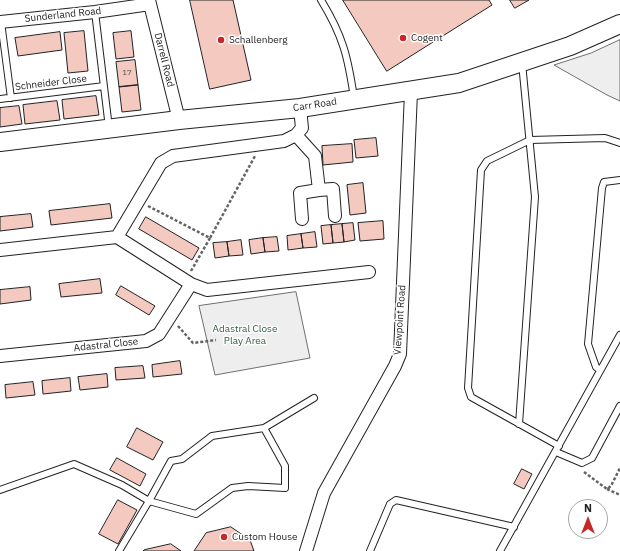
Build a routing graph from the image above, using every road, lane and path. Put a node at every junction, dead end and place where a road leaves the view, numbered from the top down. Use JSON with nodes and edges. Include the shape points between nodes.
{"nodes":[{"id":1,"x":321,"y":0,"type":"edge"},
{"id":2,"x":150,"y":2,"type":"edge"},
{"id":3,"x":95,"y":12,"type":"junction"},
{"id":4,"x":1,"y":22,"type":"edge"},
{"id":5,"x":620,"y":24,"type":"edge"},
{"id":6,"x":522,"y":63,"type":"junction"},
{"id":7,"x":104,"y":86,"type":"junction"},
{"id":8,"x":411,"y":92,"type":"junction"},
{"id":9,"x":11,"y":98,"type":"junction"},
{"id":10,"x":354,"y":99,"type":"junction"},
{"id":11,"x":0,"y":100,"type":"edge"},
{"id":12,"x":300,"y":108,"type":"junction"},
{"id":13,"x":178,"y":120,"type":"junction"},
{"id":14,"x":109,"y":129,"type":"junction"},
{"id":15,"x":296,"y":135,"type":"junction"},
{"id":16,"x":530,"y":140,"type":"junction"},
{"id":17,"x":0,"y":142,"type":"edge"},
{"id":18,"x":620,"y":143,"type":"edge"},
{"id":19,"x":262,"y":144,"type":"junction"},
{"id":20,"x":620,"y":180,"type":"edge"},
{"id":21,"x":319,"y":190,"type":"junction"},
{"id":22,"x":138,"y":201,"type":"junction"},
{"id":23,"x":335,"y":216,"type":"dead end"},
{"id":24,"x":302,"y":219,"type":"dead end"},
{"id":25,"x":117,"y":237,"type":"junction"},
{"id":26,"x":210,"y":238,"type":"junction"},
{"id":27,"x":0,"y":250,"type":"edge"},
{"id":28,"x":369,"y":272,"type":"dead end"},
{"id":29,"x":188,"y":282,"type":"junction"},
{"id":30,"x":170,"y":316,"type":"junction"},
{"id":31,"x":620,"y":335,"type":"edge"},
{"id":32,"x":216,"y":340,"type":"dead end"},
{"id":33,"x":0,"y":356,"type":"edge"},
{"id":34,"x":600,"y":370,"type":"junction"},
{"id":35,"x":314,"y":398,"type":"dead end"},
{"id":36,"x":620,"y":406,"type":"edge"},
{"id":37,"x":519,"y":424,"type":"junction"},
{"id":38,"x":264,"y":428,"type":"junction"},
{"id":39,"x":558,"y":449,"type":"junction"},
{"id":40,"x":582,"y":463,"type":"junction"},
{"id":41,"x":620,"y":468,"type":"edge"},
{"id":42,"x":607,"y":489,"type":"junction"},
{"id":43,"x":0,"y":490,"type":"edge"},
{"id":44,"x":620,"y":495,"type":"edge"},
{"id":45,"x":149,"y":501,"type":"junction"},
{"id":46,"x":514,"y":527,"type":"junction"},
{"id":47,"x":119,"y":551,"type":"edge"},
{"id":48,"x":306,"y":551,"type":"edge"},
{"id":49,"x":370,"y":551,"type":"edge"},
{"id":50,"x":500,"y":551,"type":"edge"}],
"edges":[{"from":1,"to":10,"type":"lane","via":[[336,25],[344,46]]},
{"from":2,"to":3,"type":"street","name":"Sunderland Road"},
{"from":2,"to":13,"type":"street","name":"Darrell Road"},
{"from":3,"to":4,"type":"street","name":"Sunderland Road"},
{"from":3,"to":7,"type":"lane"},
{"from":4,"to":9,"type":"lane"},
{"from":5,"to":6,"type":"main road","name":"Carr Road"},
{"from":6,"to":8,"type":"main road","name":"Carr Road","via":[[459,83]]},
{"from":6,"to":16,"type":"lane"},
{"from":7,"to":9,"type":"lane","name":"Schneider Close"},
{"from":7,"to":14,"type":"lane"},
{"from":8,"to":10,"type":"main road","name":"Carr Road"},
{"from":8,"to":48,"type":"street","name":"Viewpoint Road","via":[[400,354],[324,493]]},
{"from":9,"to":11,"type":"lane","name":"Schneider Close"},
{"from":10,"to":12,"type":"main road","name":"Carr Road"},
{"from":12,"to":13,"type":"main road","name":"Carr Road"},
{"from":12,"to":15,"type":"street","via":[[302,128]]},
{"from":13,"to":14,"type":"main road","name":"Carr Road"},
{"from":14,"to":17,"type":"main road","name":"Carr Road"},
{"from":15,"to":19,"type":"street","via":[[284,141]]},
{"from":15,"to":21,"type":"street","via":[[315,156]]},
{"from":16,"to":18,"type":"lane","via":[[605,138]]},
{"from":16,"to":37,"type":"lane","via":[[535,197]]},
{"from":16,"to":37,"type":"lane","via":[[487,161],[481,170],[468,388],[471,397]]},
{"from":19,"to":22,"type":"street","via":[[172,156],[161,163]]},
{"from":19,"to":26,"type":"path"},
{"from":20,"to":34,"type":"lane","via":[[604,182],[602,188],[588,344],[596,367]]},
{"from":21,"to":23,"type":"street","via":[[332,189]]},
{"from":21,"to":24,"type":"street","via":[[300,193]]},
{"from":22,"to":25,"type":"street"},
{"from":22,"to":26,"type":"path"},
{"from":25,"to":27,"type":"street"},
{"from":25,"to":29,"type":"street"},
{"from":26,"to":29,"type":"path"},
{"from":28,"to":29,"type":"street","via":[[208,290]]},
{"from":29,"to":30,"type":"street","name":"Adastral Close"},
{"from":30,"to":32,"type":"path","via":[[193,343]]},
{"from":30,"to":33,"type":"street","name":"Adastral Close","via":[[159,334],[146,341]]},
{"from":31,"to":34,"type":"lane"},
{"from":34,"to":39,"type":"lane"},
{"from":35,"to":38,"type":"lane"},
{"from":36,"to":40,"type":"lane","via":[[592,458]]},
{"from":37,"to":39,"type":"lane"},
{"from":38,"to":45,"type":"lane","via":[[212,436],[182,459],[171,461]]},
{"from":38,"to":45,"type":"lane","via":[[285,466],[285,488],[232,488],[196,514]]},
{"from":39,"to":40,"type":"lane"},
{"from":39,"to":46,"type":"lane"},
{"from":40,"to":42,"type":"path","via":[[584,472]]},
{"from":41,"to":42,"type":"path"},
{"from":42,"to":44,"type":"path"},
{"from":43,"to":45,"type":"lane","via":[[74,464],[122,485]]},
{"from":45,"to":47,"type":"lane"},
{"from":46,"to":49,"type":"lane","via":[[396,500],[390,504]]},
{"from":46,"to":50,"type":"lane"}]}
